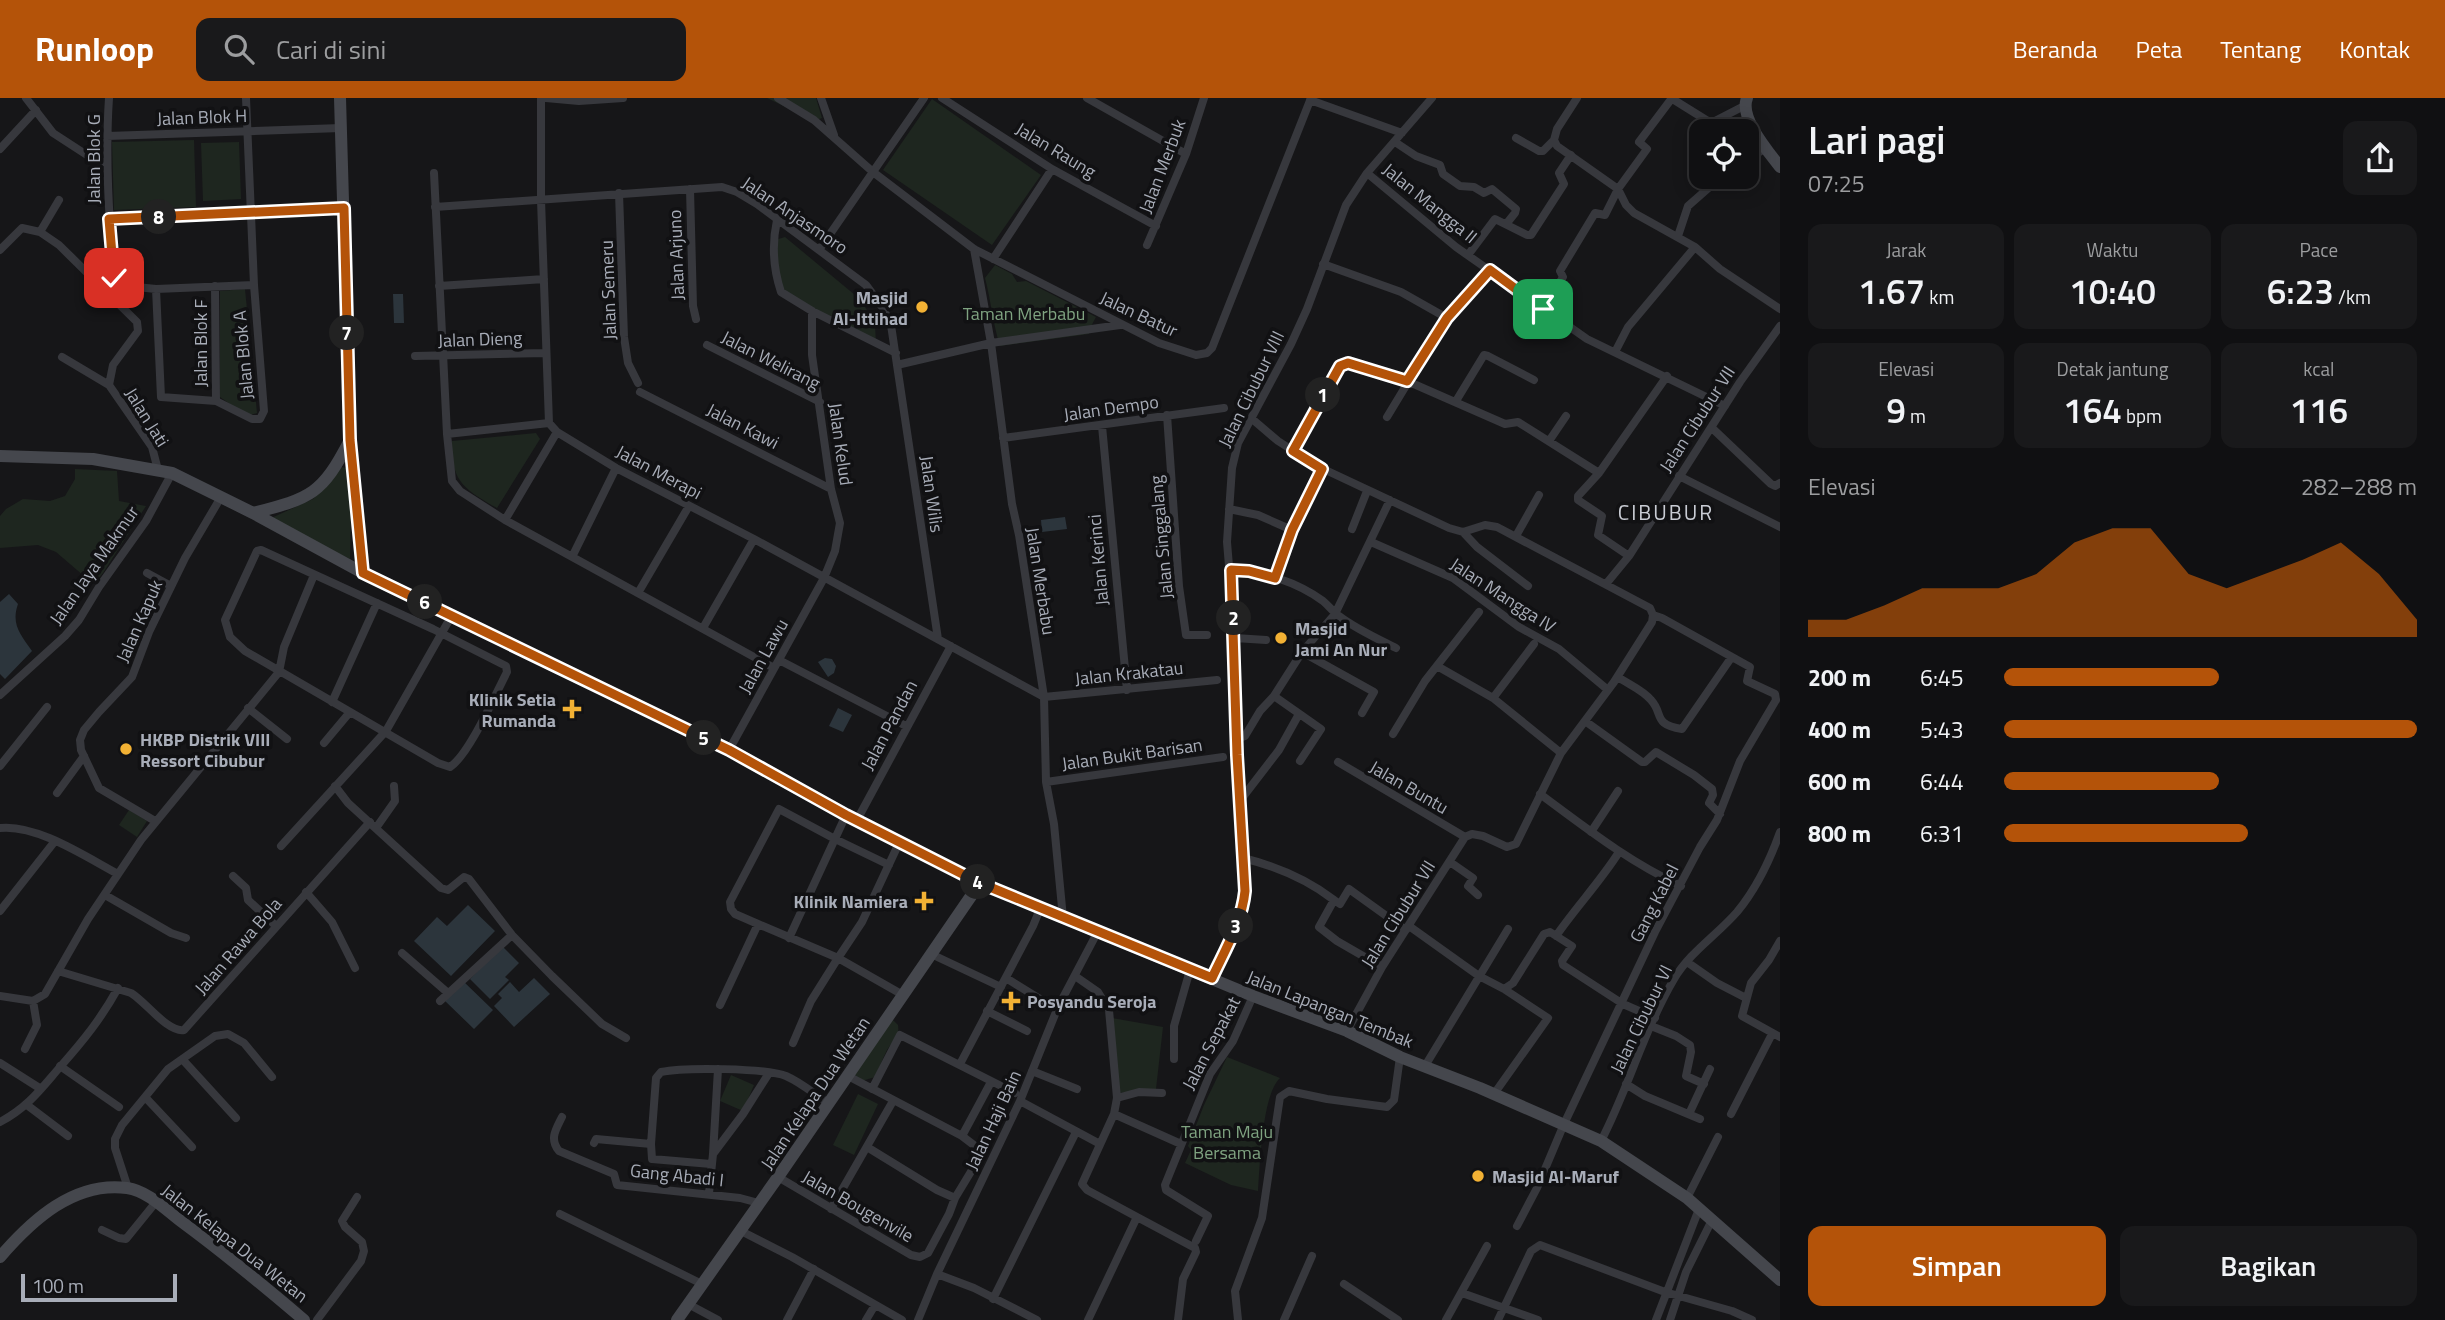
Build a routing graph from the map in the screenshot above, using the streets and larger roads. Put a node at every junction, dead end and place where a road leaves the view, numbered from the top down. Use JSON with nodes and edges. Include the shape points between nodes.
{"nodes":[{"id":1,"x":26,"y":98,"type":"edge"},
{"id":2,"x":108,"y":98,"type":"edge"},
{"id":3,"x":246,"y":98,"type":"edge"},
{"id":4,"x":340,"y":98,"type":"edge"},
{"id":5,"x":544,"y":98,"type":"edge"},
{"id":6,"x":623,"y":98,"type":"edge"},
{"id":7,"x":778,"y":98,"type":"edge"},
{"id":8,"x":821,"y":98,"type":"edge"},
{"id":9,"x":924,"y":98,"type":"edge"},
{"id":10,"x":942,"y":98,"type":"edge"},
{"id":11,"x":1087,"y":98,"type":"edge"},
{"id":12,"x":1204,"y":98,"type":"edge"},
{"id":13,"x":1432,"y":98,"type":"edge"},
{"id":14,"x":1577,"y":98,"type":"edge"},
{"id":15,"x":1672,"y":98,"type":"edge"},
{"id":16,"x":1311,"y":99,"type":"edge"},
{"id":17,"x":1746,"y":102,"type":"edge"},
{"id":18,"x":36,"y":110,"type":"junction"},
{"id":19,"x":341,"y":128,"type":"junction"},
{"id":20,"x":247,"y":131,"type":"junction"},
{"id":21,"x":1402,"y":133,"type":"junction"},
{"id":22,"x":107,"y":136,"type":"junction"},
{"id":23,"x":835,"y":138,"type":"junction"},
{"id":24,"x":1516,"y":138,"type":"dead end"},
{"id":25,"x":1554,"y":140,"type":"junction"},
{"id":26,"x":1395,"y":142,"type":"junction"},
{"id":27,"x":1766,"y":148,"type":"junction"},
{"id":28,"x":0,"y":149,"type":"edge"},
{"id":29,"x":1759,"y":152,"type":"edge"},
{"id":30,"x":1186,"y":154,"type":"junction"},
{"id":31,"x":1571,"y":155,"type":"junction"},
{"id":32,"x":107,"y":163,"type":"junction"},
{"id":33,"x":1780,"y":167,"type":"edge"},
{"id":34,"x":1052,"y":169,"type":"junction"},
{"id":35,"x":873,"y":172,"type":"junction"},
{"id":36,"x":434,"y":173,"type":"dead end"},
{"id":37,"x":1367,"y":173,"type":"junction"},
{"id":38,"x":690,"y":189,"type":"junction"},
{"id":39,"x":1618,"y":189,"type":"junction"},
{"id":40,"x":1707,"y":189,"type":"edge"},
{"id":41,"x":620,"y":193,"type":"junction"},
{"id":42,"x":59,"y":200,"type":"dead end"},
{"id":43,"x":541,"y":200,"type":"junction"},
{"id":44,"x":435,"y":207,"type":"junction"},
{"id":45,"x":344,"y":208,"type":"junction"},
{"id":46,"x":251,"y":214,"type":"junction"},
{"id":47,"x":109,"y":219,"type":"junction"},
{"id":48,"x":777,"y":220,"type":"junction"},
{"id":49,"x":1507,"y":223,"type":"junction"},
{"id":50,"x":1156,"y":226,"type":"junction"},
{"id":51,"x":40,"y":232,"type":"junction"},
{"id":52,"x":1678,"y":236,"type":"junction"},
{"id":53,"x":1147,"y":245,"type":"dead end"},
{"id":54,"x":1695,"y":247,"type":"junction"},
{"id":55,"x":974,"y":249,"type":"junction"},
{"id":56,"x":0,"y":250,"type":"edge"},
{"id":57,"x":819,"y":250,"type":"junction"},
{"id":58,"x":1468,"y":255,"type":"junction"},
{"id":59,"x":993,"y":259,"type":"junction"},
{"id":60,"x":1323,"y":264,"type":"junction"},
{"id":61,"x":1490,"y":270,"type":"junction"},
{"id":62,"x":544,"y":279,"type":"junction"},
{"id":63,"x":254,"y":285,"type":"junction"},
{"id":64,"x":215,"y":286,"type":"junction"},
{"id":65,"x":439,"y":286,"type":"junction"},
{"id":66,"x":156,"y":289,"type":"junction"},
{"id":67,"x":1543,"y":309,"type":"junction"},
{"id":68,"x":1780,"y":309,"type":"edge"},
{"id":69,"x":812,"y":312,"type":"junction"},
{"id":70,"x":1447,"y":318,"type":"junction"},
{"id":71,"x":696,"y":319,"type":"dead end"},
{"id":72,"x":1122,"y":324,"type":"junction"},
{"id":73,"x":1780,"y":326,"type":"edge"},
{"id":74,"x":991,"y":343,"type":"junction"},
{"id":75,"x":707,"y":345,"type":"dead end"},
{"id":76,"x":1615,"y":352,"type":"junction"},
{"id":77,"x":547,"y":353,"type":"junction"},
{"id":78,"x":896,"y":353,"type":"junction"},
{"id":79,"x":415,"y":356,"type":"dead end"},
{"id":80,"x":443,"y":356,"type":"junction"},
{"id":81,"x":62,"y":357,"type":"dead end"},
{"id":82,"x":897,"y":365,"type":"junction"},
{"id":83,"x":1667,"y":376,"type":"junction"},
{"id":84,"x":1534,"y":380,"type":"dead end"},
{"id":85,"x":1407,"y":381,"type":"junction"},
{"id":86,"x":109,"y":385,"type":"junction"},
{"id":87,"x":639,"y":387,"type":"joint"},
{"id":88,"x":216,"y":401,"type":"junction"},
{"id":89,"x":1456,"y":401,"type":"junction"},
{"id":90,"x":820,"y":402,"type":"junction"},
{"id":91,"x":1725,"y":406,"type":"junction"},
{"id":92,"x":1224,"y":408,"type":"dead end"},
{"id":93,"x":1167,"y":415,"type":"junction"},
{"id":94,"x":1566,"y":416,"type":"dead end"},
{"id":95,"x":1387,"y":417,"type":"dead end"},
{"id":96,"x":1251,"y":418,"type":"junction"},
{"id":97,"x":550,"y":424,"type":"junction"},
{"id":98,"x":1102,"y":426,"type":"junction"},
{"id":99,"x":1712,"y":428,"type":"junction"},
{"id":100,"x":557,"y":432,"type":"junction"},
{"id":101,"x":447,"y":434,"type":"junction"},
{"id":102,"x":1003,"y":438,"type":"junction"},
{"id":103,"x":350,"y":440,"type":"junction"},
{"id":104,"x":1549,"y":442,"type":"junction"},
{"id":105,"x":1293,"y":451,"type":"junction"},
{"id":106,"x":0,"y":456,"type":"edge"},
{"id":107,"x":616,"y":468,"type":"junction"},
{"id":108,"x":1322,"y":469,"type":"junction"},
{"id":109,"x":158,"y":470,"type":"junction"},
{"id":110,"x":1599,"y":473,"type":"junction"},
{"id":111,"x":172,"y":474,"type":"junction"},
{"id":112,"x":1679,"y":476,"type":"junction"},
{"id":113,"x":1777,"y":484,"type":"edge"},
{"id":114,"x":831,"y":489,"type":"junction"},
{"id":115,"x":1367,"y":491,"type":"junction"},
{"id":116,"x":1539,"y":495,"type":"dead end"},
{"id":117,"x":221,"y":497,"type":"junction"},
{"id":118,"x":1390,"y":500,"type":"junction"},
{"id":119,"x":689,"y":506,"type":"junction"},
{"id":120,"x":1228,"y":509,"type":"junction"},
{"id":121,"x":253,"y":513,"type":"junction"},
{"id":122,"x":505,"y":520,"type":"junction"},
{"id":123,"x":1780,"y":527,"type":"edge"},
{"id":124,"x":1352,"y":529,"type":"dead end"},
{"id":125,"x":1292,"y":530,"type":"junction"},
{"id":126,"x":1464,"y":532,"type":"junction"},
{"id":127,"x":1516,"y":536,"type":"junction"},
{"id":128,"x":754,"y":539,"type":"junction"},
{"id":129,"x":1371,"y":542,"type":"junction"},
{"id":130,"x":573,"y":555,"type":"junction"},
{"id":131,"x":1629,"y":556,"type":"junction"},
{"id":132,"x":1231,"y":570,"type":"junction"},
{"id":133,"x":147,"y":573,"type":"dead end"},
{"id":134,"x":363,"y":573,"type":"junction"},
{"id":135,"x":314,"y":575,"type":"junction"},
{"id":136,"x":824,"y":578,"type":"junction"},
{"id":137,"x":1275,"y":578,"type":"junction"},
{"id":138,"x":1606,"y":584,"type":"junction"},
{"id":139,"x":172,"y":586,"type":"junction"},
{"id":140,"x":1528,"y":586,"type":"dead end"},
{"id":141,"x":638,"y":593,"type":"junction"},
{"id":142,"x":377,"y":603,"type":"junction"},
{"id":143,"x":1479,"y":612,"type":"dead end"},
{"id":144,"x":1335,"y":614,"type":"junction"},
{"id":145,"x":452,"y":615,"type":"junction"},
{"id":146,"x":1653,"y":615,"type":"junction"},
{"id":147,"x":703,"y":628,"type":"junction"},
{"id":148,"x":443,"y":633,"type":"junction"},
{"id":149,"x":1207,"y":635,"type":"dead end"},
{"id":150,"x":1235,"y":638,"type":"junction"},
{"id":151,"x":938,"y":639,"type":"junction"},
{"id":152,"x":1266,"y":640,"type":"dead end"},
{"id":153,"x":1534,"y":644,"type":"dead end"},
{"id":154,"x":951,"y":646,"type":"junction"},
{"id":155,"x":1396,"y":648,"type":"dead end"},
{"id":156,"x":1302,"y":652,"type":"junction"},
{"id":157,"x":1731,"y":658,"type":"junction"},
{"id":158,"x":777,"y":664,"type":"junction"},
{"id":159,"x":1437,"y":666,"type":"junction"},
{"id":160,"x":279,"y":672,"type":"junction"},
{"id":161,"x":1618,"y":677,"type":"junction"},
{"id":162,"x":1217,"y":680,"type":"dead end"},
{"id":163,"x":1127,"y":690,"type":"junction"},
{"id":164,"x":1608,"y":690,"type":"junction"},
{"id":165,"x":0,"y":695,"type":"edge"},
{"id":166,"x":1274,"y":696,"type":"junction"},
{"id":167,"x":1044,"y":697,"type":"junction"},
{"id":168,"x":1493,"y":698,"type":"junction"},
{"id":169,"x":1778,"y":701,"type":"edge"},
{"id":170,"x":332,"y":702,"type":"junction"},
{"id":171,"x":47,"y":707,"type":"dead end"},
{"id":172,"x":248,"y":708,"type":"junction"},
{"id":173,"x":350,"y":712,"type":"junction"},
{"id":174,"x":1362,"y":713,"type":"dead end"},
{"id":175,"x":1299,"y":715,"type":"junction"},
{"id":176,"x":1585,"y":721,"type":"junction"},
{"id":177,"x":906,"y":726,"type":"junction"},
{"id":178,"x":386,"y":732,"type":"junction"},
{"id":179,"x":1393,"y":734,"type":"dead end"},
{"id":180,"x":288,"y":739,"type":"dead end"},
{"id":181,"x":1237,"y":739,"type":"junction"},
{"id":182,"x":324,"y":743,"type":"dead end"},
{"id":183,"x":729,"y":750,"type":"junction"},
{"id":184,"x":83,"y":753,"type":"junction"},
{"id":185,"x":1561,"y":753,"type":"junction"},
{"id":186,"x":1223,"y":757,"type":"dead end"},
{"id":187,"x":1300,"y":761,"type":"dead end"},
{"id":188,"x":1338,"y":762,"type":"dead end"},
{"id":189,"x":0,"y":766,"type":"edge"},
{"id":190,"x":1046,"y":782,"type":"junction"},
{"id":191,"x":335,"y":786,"type":"junction"},
{"id":192,"x":394,"y":786,"type":"dead end"},
{"id":193,"x":1618,"y":791,"type":"dead end"},
{"id":194,"x":57,"y":793,"type":"dead end"},
{"id":195,"x":1540,"y":794,"type":"junction"},
{"id":196,"x":1239,"y":802,"type":"junction"},
{"id":197,"x":1720,"y":814,"type":"junction"},
{"id":198,"x":851,"y":818,"type":"junction"},
{"id":199,"x":155,"y":821,"type":"junction"},
{"id":200,"x":373,"y":825,"type":"junction"},
{"id":201,"x":0,"y":828,"type":"edge"},
{"id":202,"x":1591,"y":832,"type":"junction"},
{"id":203,"x":1780,"y":832,"type":"edge"},
{"id":204,"x":1465,"y":837,"type":"junction"},
{"id":205,"x":835,"y":839,"type":"junction"},
{"id":206,"x":55,"y":841,"type":"junction"},
{"id":207,"x":899,"y":843,"type":"junction"},
{"id":208,"x":281,"y":846,"type":"dead end"},
{"id":209,"x":1619,"y":852,"type":"junction"},
{"id":210,"x":1776,"y":853,"type":"edge"},
{"id":211,"x":1243,"y":858,"type":"junction"},
{"id":212,"x":1450,"y":862,"type":"junction"},
{"id":213,"x":889,"y":865,"type":"junction"},
{"id":214,"x":118,"y":874,"type":"junction"},
{"id":215,"x":233,"y":876,"type":"dead end"},
{"id":216,"x":980,"y":883,"type":"junction"},
{"id":217,"x":1681,"y":886,"type":"junction"},
{"id":218,"x":306,"y":892,"type":"junction"},
{"id":219,"x":105,"y":895,"type":"junction"},
{"id":220,"x":1478,"y":895,"type":"dead end"},
{"id":221,"x":1334,"y":900,"type":"junction"},
{"id":222,"x":1040,"y":909,"type":"junction"},
{"id":223,"x":0,"y":911,"type":"edge"},
{"id":224,"x":1063,"y":919,"type":"junction"},
{"id":225,"x":758,"y":924,"type":"junction"},
{"id":226,"x":276,"y":926,"type":"junction"},
{"id":227,"x":1407,"y":928,"type":"junction"},
{"id":228,"x":1508,"y":929,"type":"dead end"},
{"id":229,"x":1097,"y":933,"type":"junction"},
{"id":230,"x":512,"y":935,"type":"junction"},
{"id":231,"x":1556,"y":936,"type":"junction"},
{"id":232,"x":186,"y":938,"type":"dead end"},
{"id":233,"x":789,"y":938,"type":"junction"},
{"id":234,"x":1780,"y":941,"type":"edge"},
{"id":235,"x":402,"y":953,"type":"dead end"},
{"id":236,"x":931,"y":954,"type":"junction"},
{"id":237,"x":838,"y":958,"type":"junction"},
{"id":238,"x":1687,"y":962,"type":"junction"},
{"id":239,"x":1382,"y":967,"type":"junction"},
{"id":240,"x":355,"y":968,"type":"dead end"},
{"id":241,"x":1190,"y":970,"type":"junction"},
{"id":242,"x":58,"y":971,"type":"junction"},
{"id":243,"x":1075,"y":976,"type":"junction"},
{"id":244,"x":1479,"y":976,"type":"junction"},
{"id":245,"x":1006,"y":978,"type":"junction"},
{"id":246,"x":1212,"y":978,"type":"junction"},
{"id":247,"x":1001,"y":987,"type":"junction"},
{"id":248,"x":118,"y":988,"type":"junction"},
{"id":249,"x":1504,"y":989,"type":"junction"},
{"id":250,"x":448,"y":993,"type":"junction"},
{"id":251,"x":903,"y":995,"type":"junction"},
{"id":252,"x":0,"y":996,"type":"edge"},
{"id":253,"x":1254,"y":996,"type":"junction"},
{"id":254,"x":1746,"y":998,"type":"junction"},
{"id":255,"x":33,"y":1001,"type":"junction"},
{"id":256,"x":440,"y":1001,"type":"dead end"},
{"id":257,"x":1043,"y":1001,"type":"dead end"},
{"id":258,"x":1623,"y":1004,"type":"junction"},
{"id":259,"x":720,"y":1005,"type":"dead end"},
{"id":260,"x":987,"y":1011,"type":"junction"},
{"id":261,"x":1653,"y":1022,"type":"junction"},
{"id":262,"x":1027,"y":1031,"type":"dead end"},
{"id":263,"x":1347,"y":1031,"type":"junction"},
{"id":264,"x":1776,"y":1035,"type":"edge"},
{"id":265,"x":626,"y":1038,"type":"dead end"},
{"id":266,"x":793,"y":1043,"type":"dead end"},
{"id":267,"x":26,"y":1049,"type":"dead end"},
{"id":268,"x":1401,"y":1057,"type":"junction"},
{"id":269,"x":183,"y":1059,"type":"junction"},
{"id":270,"x":1174,"y":1059,"type":"dead end"},
{"id":271,"x":0,"y":1063,"type":"edge"},
{"id":272,"x":960,"y":1064,"type":"junction"},
{"id":273,"x":60,"y":1066,"type":"junction"},
{"id":274,"x":1425,"y":1066,"type":"junction"},
{"id":275,"x":718,"y":1069,"type":"junction"},
{"id":276,"x":1710,"y":1069,"type":"dead end"},
{"id":277,"x":1032,"y":1071,"type":"junction"},
{"id":278,"x":769,"y":1073,"type":"junction"},
{"id":279,"x":848,"y":1076,"type":"junction"},
{"id":280,"x":272,"y":1077,"type":"dead end"},
{"id":281,"x":991,"y":1082,"type":"junction"},
{"id":282,"x":1626,"y":1084,"type":"junction"},
{"id":283,"x":1704,"y":1084,"type":"junction"},
{"id":284,"x":41,"y":1089,"type":"junction"},
{"id":285,"x":872,"y":1089,"type":"junction"},
{"id":286,"x":1077,"y":1089,"type":"dead end"},
{"id":287,"x":1162,"y":1093,"type":"dead end"},
{"id":288,"x":1494,"y":1094,"type":"junction"},
{"id":289,"x":1017,"y":1097,"type":"junction"},
{"id":290,"x":145,"y":1098,"type":"junction"},
{"id":291,"x":1117,"y":1098,"type":"junction"},
{"id":292,"x":893,"y":1101,"type":"junction"},
{"id":293,"x":828,"y":1103,"type":"junction"},
{"id":294,"x":27,"y":1105,"type":"junction"},
{"id":295,"x":119,"y":1107,"type":"dead end"},
{"id":296,"x":1114,"y":1114,"type":"junction"},
{"id":297,"x":1689,"y":1114,"type":"junction"},
{"id":298,"x":1731,"y":1114,"type":"dead end"},
{"id":299,"x":562,"y":1117,"type":"dead end"},
{"id":300,"x":236,"y":1118,"type":"dead end"},
{"id":301,"x":1700,"y":1119,"type":"dead end"},
{"id":302,"x":0,"y":1122,"type":"edge"},
{"id":303,"x":1564,"y":1124,"type":"junction"},
{"id":304,"x":1076,"y":1132,"type":"junction"},
{"id":305,"x":68,"y":1136,"type":"dead end"},
{"id":306,"x":962,"y":1136,"type":"junction"},
{"id":307,"x":1718,"y":1137,"type":"dead end"},
{"id":308,"x":1601,"y":1141,"type":"junction"},
{"id":309,"x":594,"y":1143,"type":"dead end"},
{"id":310,"x":651,"y":1144,"type":"junction"},
{"id":311,"x":1100,"y":1144,"type":"junction"},
{"id":312,"x":1181,"y":1144,"type":"junction"},
{"id":313,"x":192,"y":1147,"type":"dead end"},
{"id":314,"x":867,"y":1147,"type":"junction"},
{"id":315,"x":713,"y":1154,"type":"junction"},
{"id":316,"x":711,"y":1164,"type":"junction"},
{"id":317,"x":778,"y":1177,"type":"junction"},
{"id":318,"x":128,"y":1188,"type":"junction"},
{"id":319,"x":709,"y":1193,"type":"junction"},
{"id":320,"x":358,"y":1197,"type":"dead end"},
{"id":321,"x":955,"y":1198,"type":"junction"},
{"id":322,"x":1687,"y":1198,"type":"junction"},
{"id":323,"x":156,"y":1202,"type":"junction"},
{"id":324,"x":758,"y":1206,"type":"junction"},
{"id":325,"x":831,"y":1209,"type":"junction"},
{"id":326,"x":1699,"y":1209,"type":"junction"},
{"id":327,"x":560,"y":1214,"type":"dead end"},
{"id":328,"x":1137,"y":1217,"type":"junction"},
{"id":329,"x":1712,"y":1220,"type":"junction"},
{"id":330,"x":1517,"y":1226,"type":"dead end"},
{"id":331,"x":102,"y":1230,"type":"dead end"},
{"id":332,"x":739,"y":1230,"type":"junction"},
{"id":333,"x":1196,"y":1241,"type":"dead end"},
{"id":334,"x":1487,"y":1247,"type":"dead end"},
{"id":335,"x":1312,"y":1256,"type":"dead end"},
{"id":336,"x":0,"y":1257,"type":"edge"},
{"id":337,"x":814,"y":1269,"type":"junction"},
{"id":338,"x":937,"y":1274,"type":"junction"},
{"id":339,"x":1780,"y":1280,"type":"edge"},
{"id":340,"x":702,"y":1284,"type":"junction"},
{"id":341,"x":1344,"y":1284,"type":"dead end"},
{"id":342,"x":1665,"y":1292,"type":"junction"},
{"id":343,"x":1462,"y":1293,"type":"junction"},
{"id":344,"x":1678,"y":1296,"type":"junction"},
{"id":345,"x":993,"y":1299,"type":"junction"},
{"id":346,"x":688,"y":1304,"type":"junction"},
{"id":347,"x":875,"y":1305,"type":"junction"},
{"id":348,"x":1504,"y":1307,"type":"junction"},
{"id":349,"x":304,"y":1320,"type":"edge"},
{"id":350,"x":317,"y":1320,"type":"edge"},
{"id":351,"x":677,"y":1320,"type":"edge"},
{"id":352,"x":718,"y":1320,"type":"edge"},
{"id":353,"x":787,"y":1320,"type":"edge"},
{"id":354,"x":866,"y":1320,"type":"edge"},
{"id":355,"x":902,"y":1320,"type":"edge"},
{"id":356,"x":918,"y":1320,"type":"edge"},
{"id":357,"x":1037,"y":1320,"type":"edge"},
{"id":358,"x":1088,"y":1320,"type":"edge"},
{"id":359,"x":1178,"y":1320,"type":"edge"},
{"id":360,"x":1238,"y":1320,"type":"edge"},
{"id":361,"x":1284,"y":1320,"type":"edge"},
{"id":362,"x":1398,"y":1320,"type":"edge"},
{"id":363,"x":1446,"y":1320,"type":"edge"},
{"id":364,"x":1498,"y":1320,"type":"edge"},
{"id":365,"x":1538,"y":1320,"type":"edge"},
{"id":366,"x":1656,"y":1320,"type":"edge"},
{"id":367,"x":1670,"y":1320,"type":"edge"},
{"id":368,"x":1752,"y":1320,"type":"edge"}],
"edges":[{"from":1,"to":18,"type":"street"},
{"from":2,"to":22,"type":"street","name":"Jalan Blok G"},
{"from":3,"to":20,"type":"street"},
{"from":4,"to":19,"type":"street"},
{"from":5,"to":6,"type":"street"},
{"from":5,"to":43,"type":"street"},
{"from":7,"to":23,"type":"street","name":"Jalan Batur"},
{"from":8,"to":23,"type":"street"},
{"from":9,"to":35,"type":"street"},
{"from":10,"to":34,"type":"street","name":"Jalan Raung"},
{"from":11,"to":30,"type":"street"},
{"from":12,"to":30,"type":"street","name":"Jalan Merbuk"},
{"from":13,"to":21,"type":"street","name":"Jalan Cibubur VIII"},
{"from":14,"to":25,"type":"street"},
{"from":15,"to":17,"type":"street","via":[[1711,123]]},
{"from":15,"to":39,"type":"street","via":[[1639,142],[1647,149]]},
{"from":16,"to":21,"type":"street"},
{"from":16,"to":72,"type":"street","name":"Jalan Batur","via":[[1210,351],[1191,354]]},
{"from":17,"to":27,"type":"street","via":[[1748,119]]},
{"from":18,"to":28,"type":"street"},
{"from":18,"to":32,"type":"street","via":[[53,134]]},
{"from":19,"to":20,"type":"street","name":"Jalan Blok H"},
{"from":19,"to":45,"type":"street"},
{"from":20,"to":22,"type":"street","name":"Jalan Blok H"},
{"from":20,"to":46,"type":"street"},
{"from":21,"to":26,"type":"street","name":"Jalan Cibubur VIII"},
{"from":22,"to":32,"type":"street","name":"Jalan Blok G"},
{"from":23,"to":35,"type":"street","name":"Jalan Batur"},
{"from":24,"to":25,"type":"street","via":[[1539,151]]},
{"from":25,"to":31,"type":"street"},
{"from":26,"to":37,"type":"street","name":"Jalan Cibubur VIII"},
{"from":26,"to":49,"type":"street","via":[[1440,164],[1443,174],[1460,186],[1484,193],[1492,189],[1516,209]]},
{"from":27,"to":29,"type":"street"},
{"from":27,"to":33,"type":"street"},
{"from":30,"to":50,"type":"street","name":"Jalan Merbuk"},
{"from":31,"to":39,"type":"street"},
{"from":31,"to":49,"type":"street","via":[[1559,173],[1564,184],[1531,235]]},
{"from":32,"to":47,"type":"street","name":"Jalan Blok G"},
{"from":34,"to":50,"type":"street","name":"Jalan Raung"},
{"from":34,"to":59,"type":"street"},
{"from":35,"to":55,"type":"street","name":"Jalan Batur"},
{"from":35,"to":57,"type":"street"},
{"from":36,"to":44,"type":"street"},
{"from":37,"to":58,"type":"street","name":"Jalan Mangga II"},
{"from":37,"to":60,"type":"street","name":"Jalan Cibubur VIII","via":[[1346,205]]},
{"from":38,"to":41,"type":"street","name":"Jalan Anjasmoro"},
{"from":38,"to":48,"type":"street","name":"Jalan Anjasmoro","via":[[729,189]]},
{"from":38,"to":71,"type":"street","name":"Jalan Arjuno"},
{"from":39,"to":52,"type":"street","via":[[1629,209]]},
{"from":39,"to":67,"type":"street","via":[[1605,215],[1595,213]]},
{"from":40,"to":52,"type":"street","via":[[1688,206]]},
{"from":41,"to":43,"type":"street","name":"Jalan Anjasmoro"},
{"from":41,"to":87,"type":"street","name":"Jalan Semeru","via":[[624,337],[628,363]]},
{"from":42,"to":51,"type":"street"},
{"from":43,"to":44,"type":"street","name":"Jalan Anjasmoro"},
{"from":43,"to":62,"type":"street"},
{"from":44,"to":65,"type":"street"},
{"from":45,"to":46,"type":"street","name":"Jalan Blok G"},
{"from":45,"to":103,"type":"street"},
{"from":46,"to":47,"type":"street","name":"Jalan Blok G"},
{"from":46,"to":63,"type":"street"},
{"from":47,"to":66,"type":"street","name":"Jalan Blok G","via":[[114,278],[120,287]]},
{"from":48,"to":57,"type":"street","name":"Jalan Anjasmoro"},
{"from":48,"to":69,"type":"street","via":[[774,250],[781,292]]},
{"from":49,"to":58,"type":"street","via":[[1495,219]]},
{"from":50,"to":53,"type":"street","name":"Jalan Merbuk"},
{"from":51,"to":56,"type":"street","via":[[22,228]]},
{"from":51,"to":86,"type":"street","name":"Jalan Jati","via":[[137,322],[138,331],[113,365]]},
{"from":52,"to":54,"type":"street"},
{"from":54,"to":68,"type":"street"},
{"from":54,"to":76,"type":"street","via":[[1628,327]]},
{"from":55,"to":59,"type":"street","name":"Jalan Batur"},
{"from":55,"to":74,"type":"street","name":"Jalan Merbabu"},
{"from":57,"to":78,"type":"street","name":"Jalan Anjasmoro","via":[[866,285],[891,324]]},
{"from":58,"to":61,"type":"street","name":"Jalan Mangga II"},
{"from":59,"to":72,"type":"street","name":"Jalan Batur"},
{"from":60,"to":70,"type":"street","via":[[1401,292]]},
{"from":60,"to":96,"type":"street","name":"Jalan Cibubur VIII","via":[[1291,344]]},
{"from":61,"to":67,"type":"street","name":"Jalan Mangga II"},
{"from":61,"to":70,"type":"street"},
{"from":62,"to":65,"type":"street"},
{"from":62,"to":77,"type":"street"},
{"from":63,"to":64,"type":"street"},
{"from":63,"to":88,"type":"street","name":"Jalan Blok A","via":[[263,416],[252,419]]},
{"from":64,"to":66,"type":"street"},
{"from":64,"to":88,"type":"street","name":"Jalan Blok F"},
{"from":65,"to":80,"type":"street"},
{"from":66,"to":88,"type":"street","name":"Jalan Blok A","via":[[161,397]]},
{"from":67,"to":76,"type":"street","name":"Jalan Mangga II"},
{"from":69,"to":78,"type":"street"},
{"from":69,"to":90,"type":"street","name":"Jalan Kelud","via":[[812,355]]},
{"from":70,"to":85,"type":"street"},
{"from":72,"to":74,"type":"street"},
{"from":73,"to":91,"type":"street","name":"Jalan Cibubur VII"},
{"from":74,"to":82,"type":"street"},
{"from":74,"to":102,"type":"street","name":"Jalan Merbabu"},
{"from":75,"to":90,"type":"street","name":"Jalan Welirang"},
{"from":76,"to":83,"type":"street","name":"Jalan Mangga II"},
{"from":77,"to":80,"type":"street","name":"Jalan Dieng"},
{"from":77,"to":97,"type":"street"},
{"from":78,"to":82,"type":"street","name":"Jalan Wilis"},
{"from":79,"to":80,"type":"street","name":"Jalan Dieng"},
{"from":80,"to":101,"type":"street"},
{"from":81,"to":86,"type":"street"},
{"from":82,"to":151,"type":"street","name":"Jalan Wilis"},
{"from":83,"to":91,"type":"street","name":"Jalan Mangga II"},
{"from":83,"to":110,"type":"street"},
{"from":84,"to":89,"type":"street","via":[[1484,355]]},
{"from":85,"to":89,"type":"street"},
{"from":85,"to":95,"type":"street"},
{"from":85,"to":105,"type":"street","via":[[1343,364]]},
{"from":86,"to":109,"type":"street","name":"Jalan Jati","via":[[152,447]]},
{"from":87,"to":114,"type":"street","name":"Jalan Kawi"},
{"from":89,"to":104,"type":"street","via":[[1504,424],[1516,422]]},
{"from":90,"to":114,"type":"street","name":"Jalan Kelud"},
{"from":91,"to":99,"type":"street","name":"Jalan Cibubur VII"},
{"from":92,"to":93,"type":"street","name":"Jalan Dempo"},
{"from":93,"to":98,"type":"street","name":"Jalan Dempo"},
{"from":93,"to":149,"type":"street","name":"Jalan Singgalang","via":[[1186,635]]},
{"from":94,"to":104,"type":"street"},
{"from":96,"to":105,"type":"street"},
{"from":96,"to":120,"type":"street","name":"Jalan Cibubur VIII","via":[[1238,443]]},
{"from":97,"to":100,"type":"street","name":"Jalan Merapi"},
{"from":97,"to":101,"type":"street"},
{"from":98,"to":102,"type":"street","name":"Jalan Dempo"},
{"from":98,"to":163,"type":"street","name":"Jalan Kerinci"},
{"from":99,"to":112,"type":"street","name":"Jalan Cibubur VII"},
{"from":99,"to":113,"type":"street"},
{"from":100,"to":107,"type":"street","name":"Jalan Merapi"},
{"from":100,"to":122,"type":"street"},
{"from":101,"to":122,"type":"street","via":[[455,486]]},
{"from":102,"to":167,"type":"street","name":"Jalan Merbabu"},
{"from":103,"to":121,"type":"street","via":[[329,477],[309,495]]},
{"from":103,"to":134,"type":"street"},
{"from":104,"to":110,"type":"street"},
{"from":105,"to":108,"type":"street"},
{"from":106,"to":109,"type":"street","name":"Jalan Lapangan Tembak","via":[[83,458]]},
{"from":107,"to":119,"type":"street","name":"Jalan Merapi"},
{"from":107,"to":130,"type":"street"},
{"from":108,"to":115,"type":"street"},
{"from":108,"to":125,"type":"street"},
{"from":109,"to":111,"type":"street","name":"Jalan Lapangan Tembak"},
{"from":110,"to":131,"type":"street","via":[[1578,500],[1602,516],[1598,535]]},
{"from":111,"to":117,"type":"street","name":"Jalan Lapangan Tembak"},
{"from":111,"to":165,"type":"street","name":"Jalan Jaya Makmur","via":[[79,620]]},
{"from":112,"to":123,"type":"street"},
{"from":112,"to":131,"type":"street","name":"Jalan Cibubur VII"},
{"from":114,"to":136,"type":"street","name":"Jalan Kelud","via":[[840,523]]},
{"from":115,"to":118,"type":"street"},
{"from":115,"to":124,"type":"street"},
{"from":116,"to":127,"type":"street"},
{"from":117,"to":121,"type":"street","name":"Jalan Lapangan Tembak"},
{"from":117,"to":139,"type":"street","name":"Jalan Kapuk"},
{"from":118,"to":126,"type":"street"},
{"from":118,"to":129,"type":"street"},
{"from":119,"to":128,"type":"street","name":"Jalan Merapi"},
{"from":119,"to":141,"type":"street"},
{"from":120,"to":125,"type":"street","via":[[1258,515]]},
{"from":120,"to":132,"type":"street","name":"Jalan Cibubur VIII"},
{"from":121,"to":134,"type":"street","name":"Jalan Lapangan Tembak"},
{"from":122,"to":130,"type":"street"},
{"from":125,"to":137,"type":"street"},
{"from":126,"to":127,"type":"street","via":[[1490,525]]},
{"from":126,"to":140,"type":"street"},
{"from":127,"to":138,"type":"street"},
{"from":128,"to":136,"type":"street","name":"Jalan Merapi"},
{"from":128,"to":147,"type":"street"},
{"from":129,"to":144,"type":"street"},
{"from":129,"to":164,"type":"street","name":"Jalan Mangga IV","via":[[1452,578],[1519,627],[1559,649]]},
{"from":130,"to":141,"type":"street"},
{"from":131,"to":138,"type":"street","name":"Jalan Cibubur VII"},
{"from":132,"to":137,"type":"street"},
{"from":132,"to":150,"type":"street","name":"Jalan Cibubur VIII"},
{"from":133,"to":139,"type":"street"},
{"from":134,"to":145,"type":"street","name":"Jalan Lapangan Tembak"},
{"from":135,"to":142,"type":"street"},
{"from":135,"to":160,"type":"street","via":[[284,647]]},
{"from":135,"to":160,"type":"street","via":[[258,550],[228,611],[227,631],[236,644]]},
{"from":136,"to":151,"type":"street","name":"Jalan Merapi"},
{"from":136,"to":158,"type":"street","name":"Jalan Lawu"},
{"from":137,"to":144,"type":"street","via":[[1316,596]]},
{"from":138,"to":146,"type":"street","via":[[1650,608]]},
{"from":139,"to":184,"type":"street","name":"Jalan Kapuk","via":[[132,677],[84,730],[80,740]]},
{"from":141,"to":147,"type":"street"},
{"from":142,"to":148,"type":"street"},
{"from":142,"to":170,"type":"street"},
{"from":143,"to":159,"type":"street"},
{"from":144,"to":155,"type":"street"},
{"from":144,"to":156,"type":"street"},
{"from":145,"to":148,"type":"street"},
{"from":145,"to":183,"type":"street","name":"Jalan Lapangan Tembak"},
{"from":146,"to":157,"type":"street"},
{"from":146,"to":161,"type":"street"},
{"from":147,"to":158,"type":"street"},
{"from":148,"to":178,"type":"street"},
{"from":148,"to":178,"type":"street","via":[[507,669],[465,750],[454,764],[444,766]]},
{"from":150,"to":152,"type":"street"},
{"from":150,"to":181,"type":"street","name":"Jalan Cibubur VIII"},
{"from":151,"to":154,"type":"street","name":"Jalan Merapi"},
{"from":153,"to":168,"type":"street"},
{"from":154,"to":167,"type":"street","name":"Jalan Merapi"},
{"from":154,"to":177,"type":"street","name":"Jalan Pandan"},
{"from":156,"to":166,"type":"street"},
{"from":156,"to":174,"type":"street","via":[[1374,691]]},
{"from":157,"to":161,"type":"street","via":[[1682,729],[1662,722],[1652,700]]},
{"from":157,"to":169,"type":"street","via":[[1750,667],[1747,681],[1775,694]]},
{"from":158,"to":177,"type":"street"},
{"from":158,"to":183,"type":"street","name":"Jalan Lawu"},
{"from":159,"to":168,"type":"street"},
{"from":159,"to":179,"type":"street"},
{"from":160,"to":170,"type":"street"},
{"from":160,"to":172,"type":"street"},
{"from":161,"to":164,"type":"street"},
{"from":162,"to":163,"type":"street","name":"Jalan Krakatau"},
{"from":163,"to":167,"type":"street","name":"Jalan Krakatau"},
{"from":164,"to":176,"type":"street"},
{"from":166,"to":175,"type":"street"},
{"from":166,"to":181,"type":"street","via":[[1245,736]]},
{"from":167,"to":190,"type":"street","name":"Jalan Merbabu"},
{"from":168,"to":185,"type":"street"},
{"from":169,"to":197,"type":"street","name":"Gang Kabel","via":[[1740,761]]},
{"from":170,"to":173,"type":"street"},
{"from":171,"to":189,"type":"street"},
{"from":172,"to":180,"type":"street"},
{"from":172,"to":199,"type":"street"},
{"from":173,"to":178,"type":"street"},
{"from":173,"to":182,"type":"street"},
{"from":175,"to":187,"type":"street","via":[[1321,729]]},
{"from":175,"to":196,"type":"street"},
{"from":176,"to":185,"type":"street"},
{"from":176,"to":197,"type":"street","via":[[1642,762],[1656,752],[1694,775],[1712,789],[1709,803]]},
{"from":177,"to":198,"type":"street","name":"Jalan Pandan"},
{"from":178,"to":191,"type":"street"},
{"from":181,"to":196,"type":"street","name":"Jalan Cibubur VIII"},
{"from":183,"to":198,"type":"street","name":"Jalan Lapangan Tembak"},
{"from":184,"to":194,"type":"street","name":"Jalan Kapuk"},
{"from":184,"to":199,"type":"street","via":[[99,788]]},
{"from":185,"to":195,"type":"street"},
{"from":186,"to":190,"type":"street","name":"Jalan Bukit Barisan"},
{"from":188,"to":204,"type":"street","name":"Jalan Buntu"},
{"from":190,"to":224,"type":"street","name":"Jalan Merbabu"},
{"from":191,"to":200,"type":"street"},
{"from":191,"to":208,"type":"street"},
{"from":192,"to":200,"type":"street","name":"Jalan Rawa Bola","via":[[395,801]]},
{"from":193,"to":202,"type":"street"},
{"from":195,"to":202,"type":"street"},
{"from":195,"to":204,"type":"street","via":[[1523,833],[1512,846],[1476,834]]},
{"from":196,"to":211,"type":"street","name":"Jalan Cibubur VIII"},
{"from":197,"to":217,"type":"street","name":"Gang Kabel"},
{"from":198,"to":205,"type":"street","name":"Jalan Pandan"},
{"from":198,"to":207,"type":"street","name":"Jalan Lapangan Tembak"},
{"from":199,"to":214,"type":"street"},
{"from":200,"to":218,"type":"street","name":"Jalan Rawa Bola"},
{"from":200,"to":230,"type":"street","via":[[441,888],[449,890],[461,878],[469,879]]},
{"from":201,"to":206,"type":"street","via":[[23,829]]},
{"from":202,"to":209,"type":"street"},
{"from":203,"to":210,"type":"street","name":"Jalan Cibubur VI"},
{"from":204,"to":212,"type":"street","name":"Jalan Cibubur VII"},
{"from":205,"to":213,"type":"street"},
{"from":205,"to":225,"type":"street","via":[[779,809],[730,902],[735,914]]},
{"from":205,"to":233,"type":"street","name":"Jalan Pandan"},
{"from":206,"to":214,"type":"street"},
{"from":206,"to":223,"type":"street"},
{"from":207,"to":213,"type":"street"},
{"from":207,"to":216,"type":"street","name":"Jalan Lapangan Tembak"},
{"from":209,"to":217,"type":"street"},
{"from":209,"to":231,"type":"street"},
{"from":210,"to":238,"type":"street","name":"Jalan Cibubur VI","via":[[1735,914]]},
{"from":211,"to":221,"type":"street","via":[[1281,870]]},
{"from":211,"to":246,"type":"street","name":"Jalan Cibubur VIII","via":[[1244,905]]},
{"from":212,"to":220,"type":"street","via":[[1473,878],[1468,886]]},
{"from":212,"to":227,"type":"street","name":"Jalan Cibubur VII"},
{"from":213,"to":237,"type":"street","via":[[853,938]]},
{"from":214,"to":219,"type":"street"},
{"from":215,"to":226,"type":"street","via":[[246,888],[248,900]]},
{"from":216,"to":222,"type":"street","name":"Jalan Lapangan Tembak"},
{"from":216,"to":236,"type":"street","name":"Jalan Kelapa Dua Wetan"},
{"from":217,"to":258,"type":"street","name":"Gang Kabel"},
{"from":218,"to":226,"type":"street","name":"Jalan Rawa Bola"},
{"from":218,"to":240,"type":"street","via":[[332,922]]},
{"from":219,"to":232,"type":"street"},
{"from":219,"to":242,"type":"street"},
{"from":221,"to":227,"type":"street","via":[[1340,904],[1349,889]]},
{"from":221,"to":239,"type":"street","via":[[1319,927]]},
{"from":222,"to":224,"type":"street","name":"Jalan Lapangan Tembak"},
{"from":222,"to":245,"type":"street"},
{"from":224,"to":229,"type":"street","name":"Jalan Lapangan Tembak"},
{"from":225,"to":233,"type":"street"},
{"from":225,"to":259,"type":"street"},
{"from":226,"to":248,"type":"street","name":"Jalan Rawa Bola","via":[[184,1030],[174,1030],[140,998]]},
{"from":227,"to":239,"type":"street","name":"Jalan Cibubur VII"},
{"from":227,"to":244,"type":"street"},
{"from":228,"to":244,"type":"street"},
{"from":229,"to":241,"type":"street","name":"Jalan Lapangan Tembak"},
{"from":229,"to":243,"type":"street","name":"Jalan Haji Bain"},
{"from":230,"to":250,"type":"street"},
{"from":230,"to":265,"type":"street","via":[[602,1024]]},
{"from":231,"to":249,"type":"street","via":[[1544,934],[1513,983]]},
{"from":231,"to":258,"type":"street","via":[[1572,947],[1563,965]]},
{"from":233,"to":237,"type":"street"},
{"from":234,"to":254,"type":"street"},
{"from":235,"to":250,"type":"street"},
{"from":236,"to":247,"type":"street"},
{"from":236,"to":251,"type":"street","name":"Jalan Kelapa Dua Wetan"},
{"from":237,"to":251,"type":"street"},
{"from":237,"to":266,"type":"street","via":[[811,1001]]},
{"from":238,"to":254,"type":"street"},
{"from":238,"to":261,"type":"street","name":"Jalan Cibubur VI"},
{"from":239,"to":263,"type":"street","name":"Jalan Cibubur VII"},
{"from":241,"to":246,"type":"street","name":"Jalan Lapangan Tembak"},
{"from":241,"to":270,"type":"street","via":[[1174,1026]]},
{"from":242,"to":248,"type":"street","name":"Jalan Rawa Bola"},
{"from":242,"to":255,"type":"street","via":[[45,994]]},
{"from":243,"to":277,"type":"street","name":"Jalan Haji Bain"},
{"from":243,"to":291,"type":"street","via":[[1098,992],[1109,1010]]},
{"from":244,"to":249,"type":"street"},
{"from":244,"to":274,"type":"street"},
{"from":245,"to":247,"type":"street"},
{"from":245,"to":257,"type":"street"},
{"from":246,"to":253,"type":"street","name":"Jalan Lapangan Tembak"},
{"from":247,"to":260,"type":"street"},
{"from":248,"to":273,"type":"street","via":[[96,1025]]},
{"from":249,"to":288,"type":"street","via":[[1548,1018]]},
{"from":250,"to":256,"type":"street"},
{"from":251,"to":279,"type":"street","name":"Jalan Kelapa Dua Wetan"},
{"from":252,"to":255,"type":"street"},
{"from":253,"to":263,"type":"street","name":"Jalan Lapangan Tembak"},
{"from":253,"to":312,"type":"street","name":"Jalan Sepakat","via":[[1233,1041],[1210,1074]]},
{"from":254,"to":264,"type":"street","via":[[1742,1018]]},
{"from":255,"to":267,"type":"street","via":[[37,1025]]},
{"from":258,"to":261,"type":"street"},
{"from":258,"to":303,"type":"street","name":"Gang Kabel"},
{"from":260,"to":262,"type":"street"},
{"from":260,"to":272,"type":"street"},
{"from":261,"to":282,"type":"street","name":"Jalan Cibubur VI"},
{"from":261,"to":283,"type":"street","via":[[1690,1045],[1686,1076]]},
{"from":263,"to":268,"type":"street","name":"Jalan Lapangan Tembak"},
{"from":264,"to":298,"type":"street"},
{"from":268,"to":274,"type":"street","name":"Jalan Lapangan Tembak"},
{"from":268,"to":360,"type":"street","via":[[1394,1100],[1387,1107],[1289,1091],[1280,1097],[1262,1218],[1235,1291]]},
{"from":269,"to":280,"type":"street","via":[[215,1036],[228,1034],[244,1043]]},
{"from":269,"to":290,"type":"street","via":[[163,1073]]},
{"from":269,"to":300,"type":"street"},
{"from":271,"to":284,"type":"street"},
{"from":272,"to":281,"type":"street"},
{"from":272,"to":285,"type":"street","via":[[900,1035]]},
{"from":273,"to":284,"type":"street"},
{"from":273,"to":295,"type":"street"},
{"from":274,"to":288,"type":"street","name":"Jalan Lapangan Tembak"},
{"from":275,"to":278,"type":"street"},
{"from":275,"to":310,"type":"street","via":[[663,1071],[656,1078]]},
{"from":275,"to":315,"type":"street"},
{"from":276,"to":283,"type":"street"},
{"from":277,"to":286,"type":"street"},
{"from":277,"to":289,"type":"street","name":"Jalan Haji Bain"},
{"from":278,"to":293,"type":"street","via":[[787,1077]]},
{"from":278,"to":315,"type":"street"},
{"from":279,"to":285,"type":"street"},
{"from":279,"to":293,"type":"street","name":"Jalan Kelapa Dua Wetan"},
{"from":281,"to":289,"type":"street"},
{"from":281,"to":306,"type":"street"},
{"from":282,"to":297,"type":"street"},
{"from":282,"to":308,"type":"street","name":"Jalan Cibubur VI"},
{"from":283,"to":297,"type":"street"},
{"from":284,"to":294,"type":"street"},
{"from":285,"to":292,"type":"street"},
{"from":287,"to":291,"type":"street","via":[[1139,1092]]},
{"from":288,"to":303,"type":"street","name":"Jalan Lapangan Tembak"},
{"from":289,"to":304,"type":"street"},
{"from":289,"to":338,"type":"street","name":"Jalan Haji Bain"},
{"from":290,"to":313,"type":"street"},
{"from":290,"to":318,"type":"street","via":[[115,1139]]},
{"from":291,"to":296,"type":"street"},
{"from":292,"to":306,"type":"street"},
{"from":292,"to":314,"type":"street"},
{"from":293,"to":317,"type":"street","name":"Jalan Kelapa Dua Wetan"},
{"from":294,"to":302,"type":"street"},
{"from":294,"to":305,"type":"street"},
{"from":296,"to":311,"type":"street"},
{"from":296,"to":312,"type":"street"},
{"from":297,"to":301,"type":"street"},
{"from":299,"to":319,"type":"street","name":"Gang Abadi I","via":[[553,1137],[559,1151],[615,1175],[617,1185]]},
{"from":303,"to":308,"type":"street","name":"Jalan Lapangan Tembak"},
{"from":303,"to":330,"type":"street","name":"Gang Kabel"},
{"from":304,"to":311,"type":"street"},
{"from":304,"to":345,"type":"street"},
{"from":306,"to":321,"type":"street","via":[[976,1146],[979,1156]]},
{"from":307,"to":322,"type":"street"},
{"from":308,"to":322,"type":"street","name":"Jalan Lapangan Tembak"},
{"from":309,"to":310,"type":"street","via":[[597,1139]]},
{"from":310,"to":316,"type":"street","via":[[654,1160]]},
{"from":311,"to":328,"type":"street","via":[[1082,1184]]},
{"from":312,"to":333,"type":"street","name":"Jalan Sepakat","via":[[1164,1188],[1208,1216]]},
{"from":314,"to":321,"type":"street"},
{"from":314,"to":325,"type":"street"},
{"from":315,"to":316,"type":"street"},
{"from":316,"to":319,"type":"street"},
{"from":317,"to":324,"type":"street","name":"Jalan Kelapa Dua Wetan"},
{"from":317,"to":325,"type":"street","name":"Jalan Bougenvile"},
{"from":318,"to":323,"type":"street","name":"Jalan Kelapa Dua Wetan"},
{"from":318,"to":336,"type":"street","via":[[76,1195],[53,1207]]},
{"from":319,"to":324,"type":"street","name":"Gang Abadi I"},
{"from":320,"to":350,"type":"street","via":[[342,1221],[362,1242],[363,1255]]},
{"from":321,"to":325,"type":"street","name":"Jalan Bougenvile","via":[[928,1253],[920,1257]]},
{"from":322,"to":326,"type":"street","name":"Jalan Lapangan Tembak"},
{"from":323,"to":331,"type":"street","via":[[126,1238]]},
{"from":323,"to":349,"type":"street","name":"Jalan Kelapa Dua Wetan"},
{"from":324,"to":332,"type":"street","name":"Jalan Kelapa Dua Wetan"},
{"from":326,"to":329,"type":"street","name":"Jalan Lapangan Tembak"},
{"from":326,"to":342,"type":"street"},
{"from":327,"to":340,"type":"street"},
{"from":328,"to":358,"type":"street"},
{"from":328,"to":359,"type":"street","via":[[1196,1252],[1183,1279]]},
{"from":329,"to":339,"type":"street","name":"Jalan Lapangan Tembak"},
{"from":329,"to":344,"type":"street"},
{"from":332,"to":337,"type":"street"},
{"from":332,"to":340,"type":"street","name":"Jalan Kelapa Dua Wetan"},
{"from":334,"to":343,"type":"street"},
{"from":335,"to":361,"type":"street"},
{"from":337,"to":347,"type":"street"},
{"from":337,"to":353,"type":"street"},
{"from":338,"to":345,"type":"street"},
{"from":338,"to":356,"type":"street","name":"Jalan Haji Bain"},
{"from":340,"to":346,"type":"street","name":"Jalan Kelapa Dua Wetan"},
{"from":341,"to":362,"type":"street"},
{"from":342,"to":344,"type":"street"},
{"from":342,"to":348,"type":"street","via":[[1540,1245],[1531,1251]]},
{"from":342,"to":366,"type":"street"},
{"from":343,"to":348,"type":"street"},
{"from":343,"to":363,"type":"street"},
{"from":344,"to":367,"type":"street"},
{"from":344,"to":368,"type":"street"},
{"from":345,"to":357,"type":"street"},
{"from":346,"to":351,"type":"street","name":"Jalan Kelapa Dua Wetan"},
{"from":346,"to":352,"type":"street"},
{"from":347,"to":354,"type":"street"},
{"from":347,"to":355,"type":"street"},
{"from":348,"to":364,"type":"street"},
{"from":348,"to":365,"type":"street"}]}
